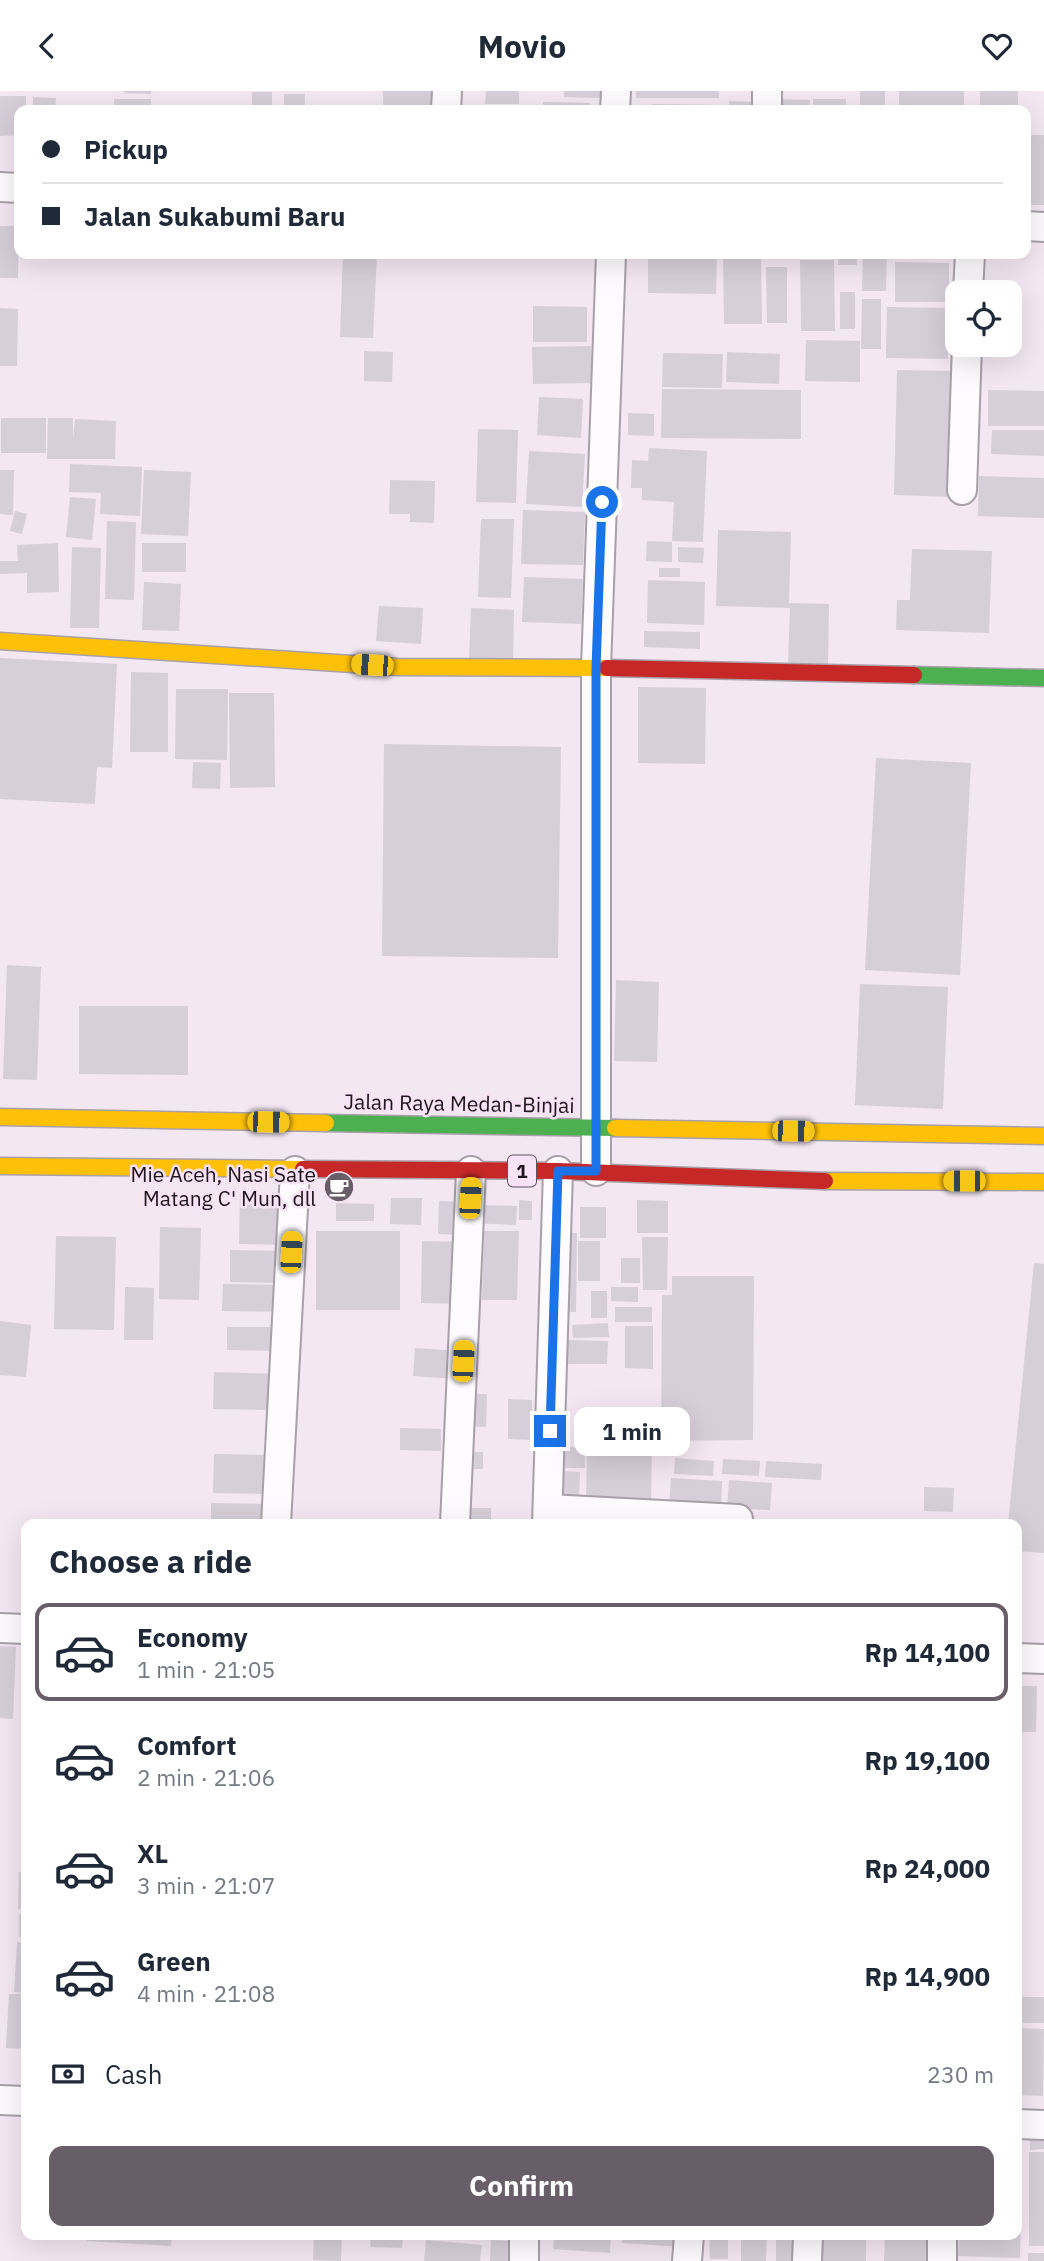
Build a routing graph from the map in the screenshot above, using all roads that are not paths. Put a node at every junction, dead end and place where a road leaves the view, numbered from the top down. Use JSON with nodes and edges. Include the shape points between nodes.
{"nodes":[{"id":1,"x":611,"y":259,"type":"edge"},
{"id":2,"x":970,"y":259,"type":"edge"},
{"id":3,"x":969,"y":280,"type":"edge"},
{"id":4,"x":967,"y":357,"type":"edge"},
{"id":5,"x":962,"y":490,"type":"dead end"},
{"id":6,"x":0,"y":641,"type":"edge"},
{"id":7,"x":596,"y":668,"type":"junction"},
{"id":8,"x":1044,"y":678,"type":"edge"},
{"id":9,"x":0,"y":1117,"type":"edge"},
{"id":10,"x":598,"y":1128,"type":"junction"},
{"id":11,"x":1044,"y":1136,"type":"edge"},
{"id":12,"x":0,"y":1166,"type":"edge"},
{"id":13,"x":295,"y":1171,"type":"junction"},
{"id":14,"x":471,"y":1171,"type":"junction"},
{"id":15,"x":558,"y":1171,"type":"junction"},
{"id":16,"x":596,"y":1171,"type":"junction"},
{"id":17,"x":1044,"y":1182,"type":"edge"},
{"id":18,"x":547,"y":1516,"type":"edge"},
{"id":19,"x":276,"y":1519,"type":"edge"},
{"id":20,"x":455,"y":1519,"type":"edge"},
{"id":21,"x":738,"y":1519,"type":"dead end"},
{"id":22,"x":0,"y":1628,"type":"edge"},
{"id":23,"x":21,"y":1629,"type":"edge"},
{"id":24,"x":1022,"y":1658,"type":"edge"},
{"id":25,"x":1044,"y":1659,"type":"edge"},
{"id":26,"x":0,"y":2100,"type":"edge"},
{"id":27,"x":21,"y":2101,"type":"edge"},
{"id":28,"x":1022,"y":2125,"type":"edge"},
{"id":29,"x":1044,"y":2125,"type":"edge"},
{"id":30,"x":524,"y":2240,"type":"edge"},
{"id":31,"x":689,"y":2240,"type":"edge"},
{"id":32,"x":808,"y":2240,"type":"edge"},
{"id":33,"x":942,"y":2240,"type":"edge"},
{"id":34,"x":524,"y":2261,"type":"edge"},
{"id":35,"x":687,"y":2261,"type":"edge"},
{"id":36,"x":807,"y":2261,"type":"edge"},
{"id":37,"x":942,"y":2261,"type":"edge"}],
"edges":[{"from":1,"to":7,"type":"street"},
{"from":2,"to":3,"type":"street"},
{"from":4,"to":5,"type":"street"},
{"from":6,"to":7,"type":"main road","via":[[398,667]]},
{"from":7,"to":8,"type":"main road"},
{"from":7,"to":10,"type":"street"},
{"from":9,"to":10,"type":"main road","name":"Jalan Raya Medan-Binjai","number":"1"},
{"from":10,"to":11,"type":"main road","name":"Jalan Raya Medan-Binjai","number":"1"},
{"from":10,"to":16,"type":"street"},
{"from":12,"to":13,"type":"main road","number":"1"},
{"from":13,"to":14,"type":"main road","number":"1"},
{"from":13,"to":19,"type":"street"},
{"from":14,"to":15,"type":"main road","number":"1"},
{"from":14,"to":20,"type":"street"},
{"from":15,"to":16,"type":"main road","number":"1"},
{"from":15,"to":18,"type":"street"},
{"from":16,"to":17,"type":"main road","number":"1","via":[[778,1181]]},
{"from":18,"to":21,"type":"street"},
{"from":22,"to":23,"type":"street"},
{"from":24,"to":25,"type":"street"},
{"from":26,"to":27,"type":"street"},
{"from":28,"to":29,"type":"street"},
{"from":30,"to":34,"type":"street"},
{"from":31,"to":35,"type":"street"},
{"from":32,"to":36,"type":"street"},
{"from":33,"to":37,"type":"street"}]}
